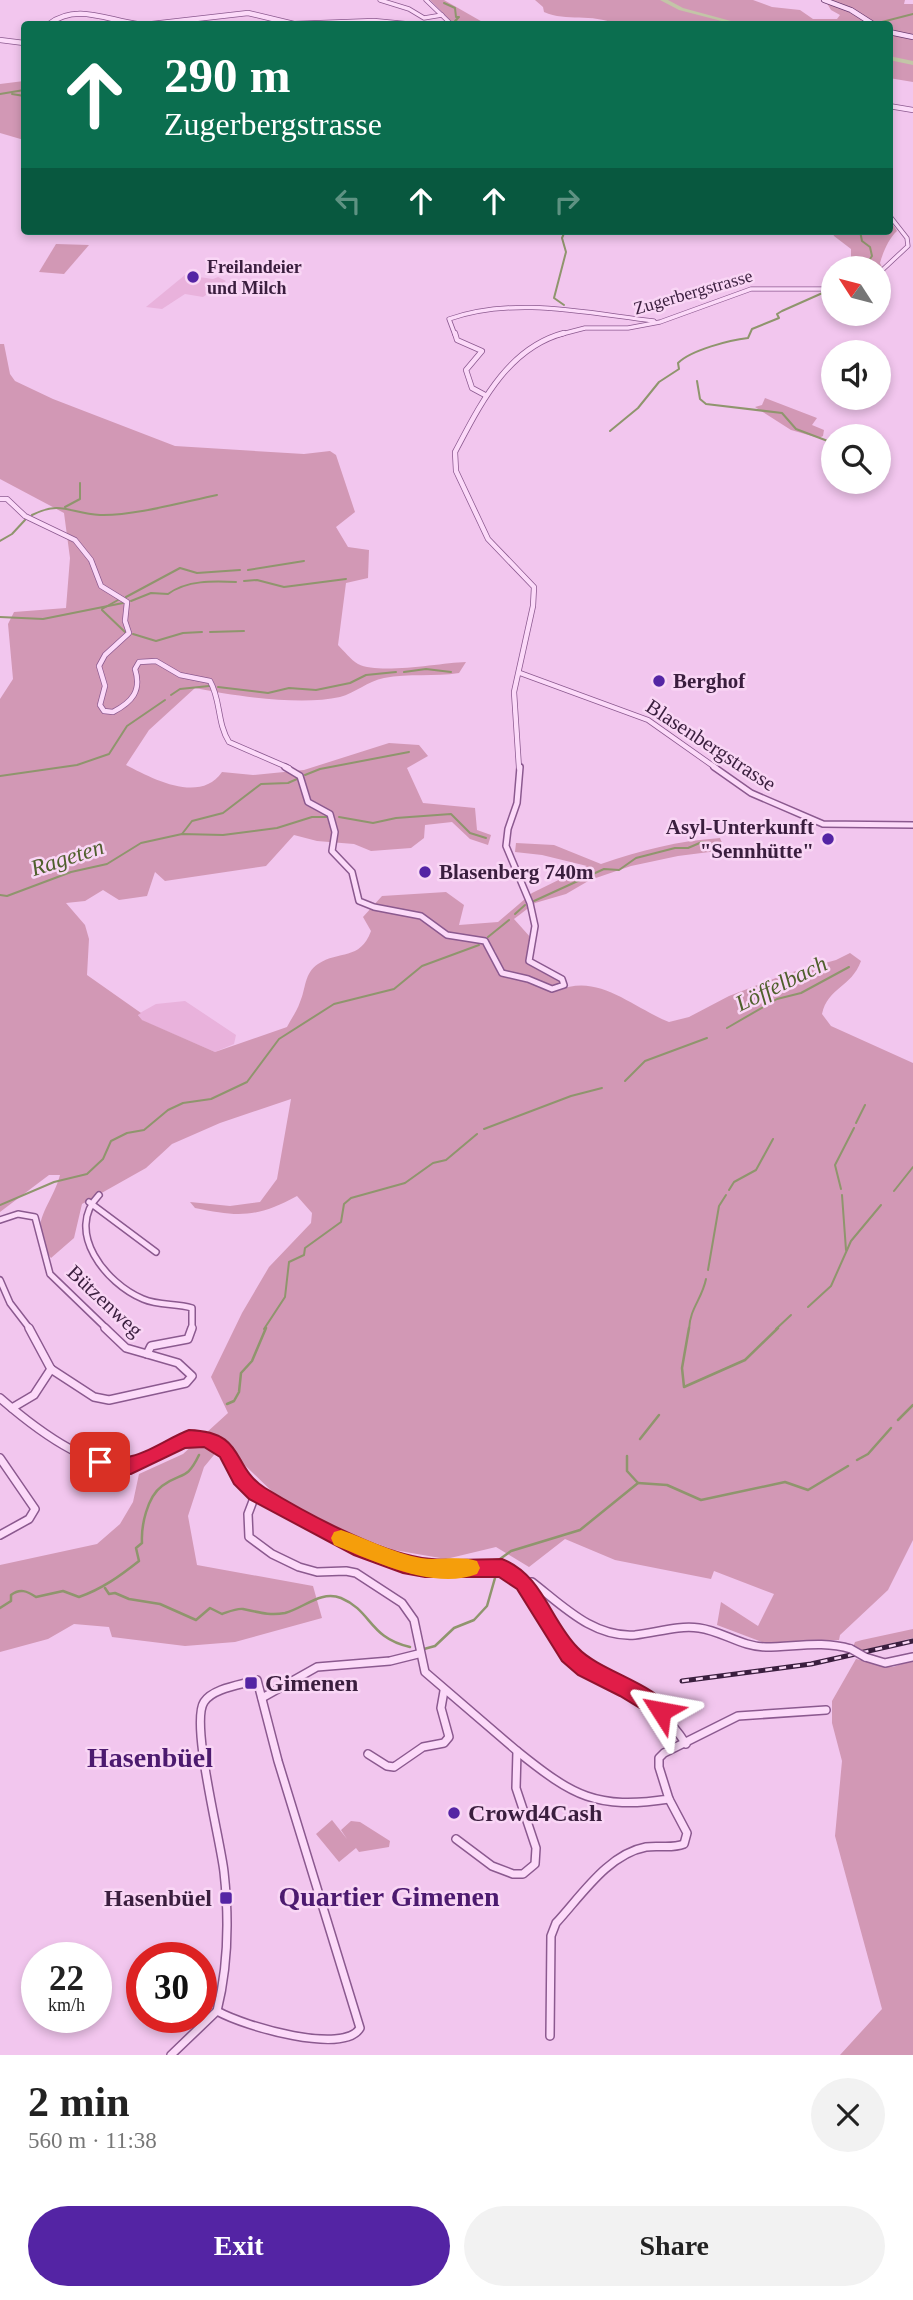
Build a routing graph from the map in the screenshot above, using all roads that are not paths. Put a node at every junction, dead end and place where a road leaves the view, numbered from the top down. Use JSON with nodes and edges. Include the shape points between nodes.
{"nodes":[{"id":1,"x":380,"y":0,"type":"edge"},
{"id":2,"x":426,"y":0,"type":"edge"},
{"id":3,"x":824,"y":0,"type":"edge"},
{"id":4,"x":442,"y":15,"type":"junction"},
{"id":5,"x":52,"y":21,"type":"edge"},
{"id":6,"x":117,"y":21,"type":"edge"},
{"id":7,"x":178,"y":21,"type":"edge"},
{"id":8,"x":281,"y":21,"type":"edge"},
{"id":9,"x":449,"y":21,"type":"edge"},
{"id":10,"x":867,"y":21,"type":"edge"},
{"id":11,"x":893,"y":33,"type":"edge"},
{"id":12,"x":913,"y":37,"type":"edge"},
{"id":13,"x":0,"y":40,"type":"edge"},
{"id":14,"x":21,"y":43,"type":"edge"},
{"id":15,"x":893,"y":107,"type":"edge"},
{"id":16,"x":913,"y":110,"type":"edge"},
{"id":17,"x":893,"y":220,"type":"edge"},
{"id":18,"x":891,"y":262,"type":"edge"},
{"id":19,"x":821,"y":289,"type":"edge"},
{"id":20,"x":660,"y":323,"type":"junction"},
{"id":21,"x":485,"y":395,"type":"junction"},
{"id":22,"x":473,"y":418,"type":"joint"},
{"id":23,"x":0,"y":499,"type":"edge"},
{"id":24,"x":520,"y":673,"type":"junction"},
{"id":25,"x":913,"y":825,"type":"edge"},
{"id":26,"x":99,"y":1195,"type":"dead end"},
{"id":27,"x":89,"y":1202,"type":"junction"},
{"id":28,"x":0,"y":1220,"type":"edge"},
{"id":29,"x":156,"y":1252,"type":"dead end"},
{"id":30,"x":0,"y":1280,"type":"edge"},
{"id":31,"x":147,"y":1354,"type":"junction"},
{"id":32,"x":51,"y":1369,"type":"junction"},
{"id":33,"x":0,"y":1398,"type":"edge"},
{"id":34,"x":12,"y":1408,"type":"junction"},
{"id":35,"x":0,"y":1458,"type":"edge"},
{"id":36,"x":256,"y":1493,"type":"junction"},
{"id":37,"x":0,"y":1535,"type":"edge"},
{"id":38,"x":524,"y":1583,"type":"junction"},
{"id":39,"x":418,"y":1654,"type":"junction"},
{"id":40,"x":913,"y":1657,"type":"edge"},
{"id":41,"x":444,"y":1691,"type":"junction"},
{"id":42,"x":262,"y":1698,"type":"junction"},
{"id":43,"x":826,"y":1710,"type":"dead end"},
{"id":44,"x":686,"y":1744,"type":"junction"},
{"id":45,"x":517,"y":1751,"type":"junction"},
{"id":46,"x":368,"y":1754,"type":"dead end"},
{"id":47,"x":669,"y":1799,"type":"junction"},
{"id":48,"x":456,"y":1839,"type":"dead end"},
{"id":49,"x":217,"y":2011,"type":"joint"},
{"id":50,"x":194,"y":2033,"type":"edge"},
{"id":51,"x":550,"y":2036,"type":"dead end"},
{"id":52,"x":272,"y":2042,"type":"dead end"},
{"id":53,"x":350,"y":2046,"type":"dead end"},
{"id":54,"x":171,"y":2055,"type":"edge"}],
"edges":[{"from":1,"to":4,"type":"street","via":[[409,9],[425,20]]},
{"from":2,"to":4,"type":"street"},
{"from":3,"to":10,"type":"main road"},
{"from":4,"to":9,"type":"street"},
{"from":5,"to":6,"type":"street","via":[[78,7]]},
{"from":7,"to":8,"type":"street","via":[[248,13]]},
{"from":11,"to":12,"type":"main road"},
{"from":13,"to":14,"type":"street"},
{"from":15,"to":16,"type":"street"},
{"from":17,"to":18,"type":"street","via":[[907,238],[908,247]]},
{"from":19,"to":20,"type":"street","name":"Zugerbergstrasse","via":[[751,289]]},
{"from":20,"to":21,"type":"street","name":"Zugerbergstrasse","via":[[585,328],[558,335],[528,351]]},
{"from":20,"to":21,"type":"street","via":[[519,306],[475,310],[449,319],[457,340],[481,351],[466,370],[472,388]]},
{"from":21,"to":22,"type":"street","name":"Zugerbergstrasse"},
{"from":22,"to":24,"type":"street","via":[[455,452],[456,471],[488,540],[534,587]]},
{"from":23,"to":24,"type":"street","via":[[75,540],[91,559],[101,586],[127,602],[129,633],[99,666],[107,690],[100,705],[104,711],[113,712],[135,698],[139,662],[156,661],[180,675],[210,681],[229,742],[295,771],[308,801],[333,814],[332,851],[356,881],[359,901],[421,916],[447,935],[485,941],[502,973],[552,989],[564,985],[562,979],[529,961],[535,926],[506,846],[517,804],[520,751],[514,709]]},
{"from":24,"to":25,"type":"street","name":"Blasenbergstrasse","via":[[648,720],[751,793],[813,821]]},
{"from":26,"to":27,"type":"street"},
{"from":27,"to":29,"type":"street"},
{"from":27,"to":31,"type":"street","via":[[83,1216],[85,1230],[113,1280],[153,1303],[182,1303],[192,1308],[188,1339],[171,1345],[157,1343]]},
{"from":28,"to":31,"type":"street","name":"Bützenweg","via":[[13,1214],[35,1217],[50,1274],[126,1348]]},
{"from":30,"to":32,"type":"street"},
{"from":31,"to":32,"type":"street","via":[[178,1363],[192,1376],[186,1383],[109,1400],[94,1397]]},
{"from":32,"to":34,"type":"street","via":[[35,1397]]},
{"from":33,"to":34,"type":"street"},
{"from":34,"to":36,"type":"street","via":[[57,1439],[113,1466],[131,1466],[189,1438],[207,1439],[226,1451]]},
{"from":35,"to":37,"type":"street","via":[[35,1509],[29,1519]]},
{"from":36,"to":38,"type":"street","via":[[361,1549],[403,1564],[502,1568]]},
{"from":36,"to":39,"type":"street","via":[[247,1516],[249,1537],[297,1566],[360,1574],[405,1605],[412,1614]]},
{"from":38,"to":40,"type":"street","bridge":true,"via":[[532,1582],[582,1620],[616,1635],[686,1626],[764,1647],[827,1643],[885,1663]]},
{"from":38,"to":44,"type":"street","via":[[569,1654],[650,1702],[677,1727]]},
{"from":39,"to":41,"type":"street","via":[[425,1672]]},
{"from":39,"to":42,"type":"street","via":[[317,1667]]},
{"from":41,"to":45,"type":"street"},
{"from":41,"to":46,"type":"street","via":[[439,1699],[449,1737],[444,1743],[421,1746],[394,1767]]},
{"from":42,"to":49,"type":"street","via":[[257,1680],[211,1694],[201,1710],[207,1784],[226,1898],[223,1988]]},
{"from":42,"to":53,"type":"street","via":[[360,2028]]},
{"from":43,"to":44,"type":"street","via":[[738,1716]]},
{"from":44,"to":47,"type":"street","via":[[659,1758]]},
{"from":45,"to":47,"type":"street","via":[[560,1786],[587,1798],[624,1805]]},
{"from":45,"to":48,"type":"street","via":[[514,1780],[536,1848],[532,1868],[518,1874],[505,1872]]},
{"from":47,"to":51,"type":"street","via":[[687,1833],[684,1844],[634,1849],[618,1857],[553,1929]]},
{"from":49,"to":52,"type":"street"},
{"from":50,"to":54,"type":"street"}]}
